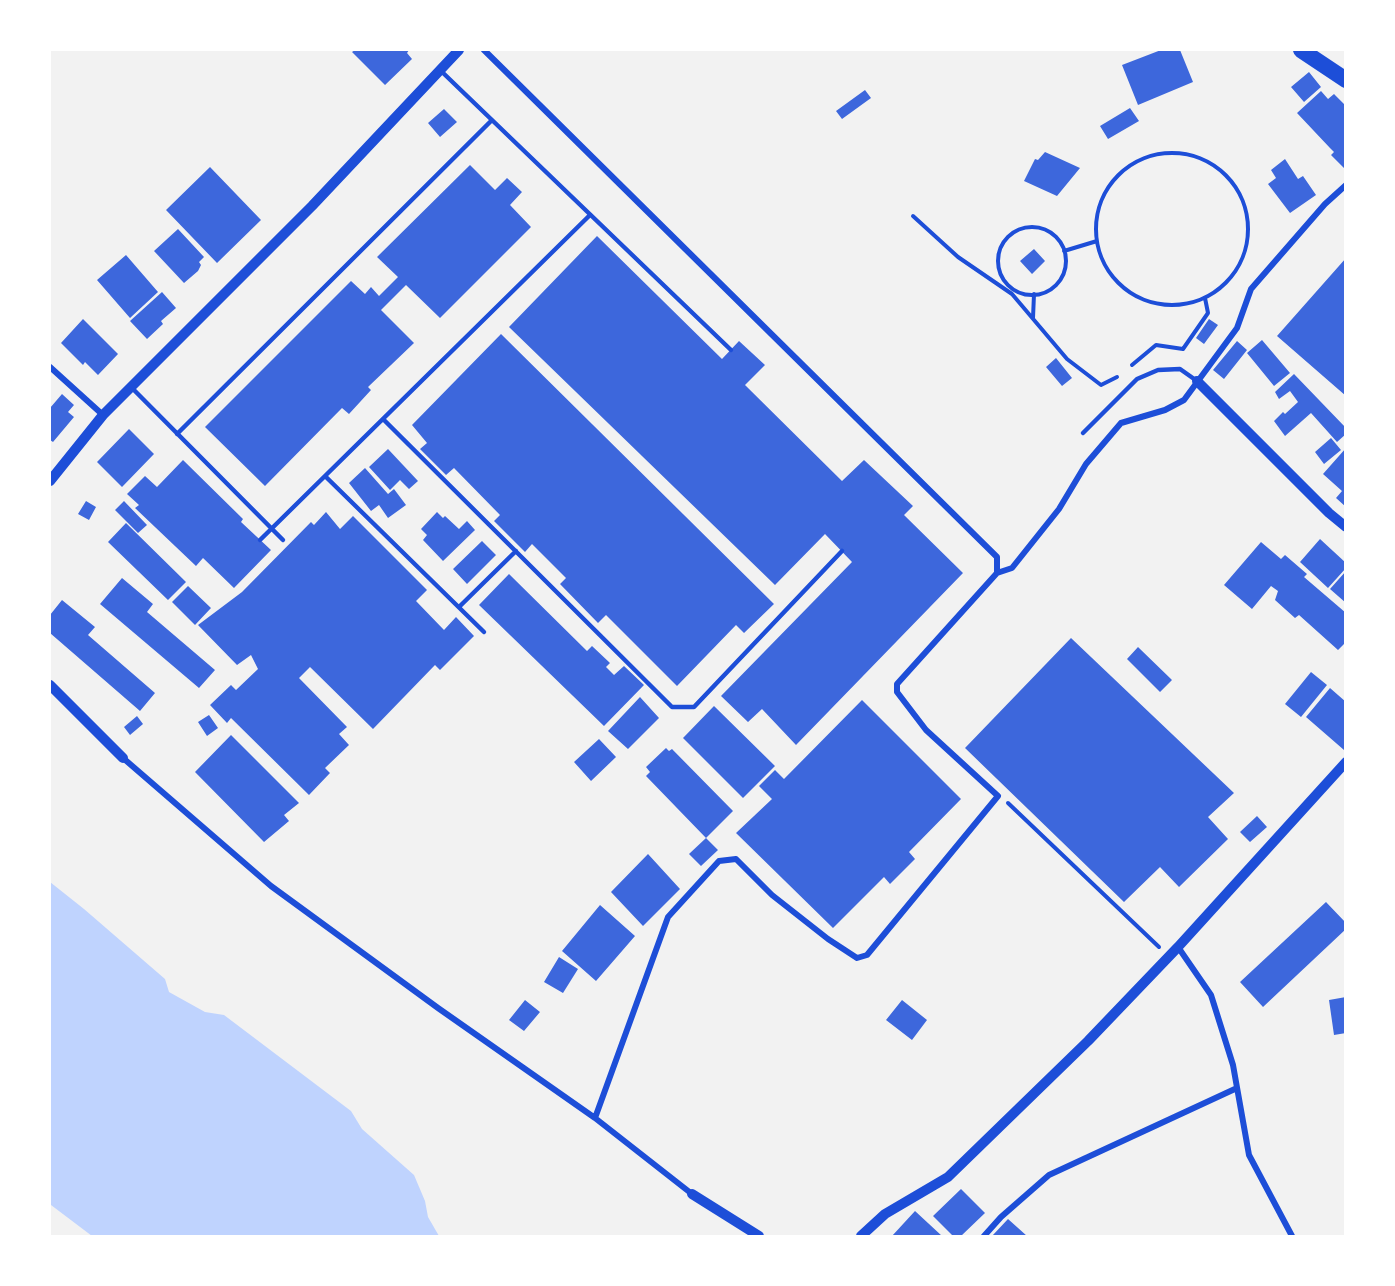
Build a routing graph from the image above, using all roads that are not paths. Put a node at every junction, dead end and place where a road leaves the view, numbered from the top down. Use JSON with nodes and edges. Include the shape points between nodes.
{"nodes":[{"id":1,"x":459,"y":50,"type":"edge"},
{"id":2,"x":484,"y":50,"type":"edge"},
{"id":3,"x":1301,"y":50,"type":"edge"},
{"id":4,"x":440,"y":70,"type":"junction"},
{"id":5,"x":1346,"y":80,"type":"edge"},
{"id":6,"x":492,"y":120,"type":"junction"},
{"id":7,"x":1346,"y":185,"type":"edge"},
{"id":8,"x":590,"y":215,"type":"junction"},
{"id":9,"x":731,"y":350,"type":"dead end"},
{"id":10,"x":50,"y":367,"type":"edge"},
{"id":11,"x":1197,"y":381,"type":"junction"},
{"id":12,"x":131,"y":387,"type":"junction"},
{"id":13,"x":103,"y":415,"type":"junction"},
{"id":14,"x":383,"y":419,"type":"junction"},
{"id":15,"x":1083,"y":433,"type":"dead end"},
{"id":16,"x":177,"y":434,"type":"junction"},
{"id":17,"x":325,"y":476,"type":"junction"},
{"id":18,"x":50,"y":481,"type":"edge"},
{"id":19,"x":1346,"y":527,"type":"edge"},
{"id":20,"x":272,"y":529,"type":"junction"},
{"id":21,"x":260,"y":540,"type":"dead end"},
{"id":22,"x":283,"y":540,"type":"dead end"},
{"id":23,"x":516,"y":551,"type":"junction"},
{"id":24,"x":842,"y":551,"type":"dead end"},
{"id":25,"x":997,"y":573,"type":"junction"},
{"id":26,"x":459,"y":607,"type":"junction"},
{"id":27,"x":484,"y":632,"type":"dead end"},
{"id":28,"x":50,"y":686,"type":"edge"},
{"id":29,"x":123,"y":758,"type":"joint"},
{"id":30,"x":1346,"y":762,"type":"edge"},
{"id":31,"x":1178,"y":947,"type":"junction"},
{"id":32,"x":1237,"y":1088,"type":"junction"},
{"id":33,"x":595,"y":1118,"type":"junction"},
{"id":34,"x":692,"y":1194,"type":"joint"},
{"id":35,"x":759,"y":1236,"type":"edge"},
{"id":36,"x":861,"y":1236,"type":"edge"},
{"id":37,"x":984,"y":1236,"type":"edge"},
{"id":38,"x":1292,"y":1236,"type":"edge"}],
"edges":[{"from":1,"to":4,"type":"street"},
{"from":2,"to":25,"type":"street","via":[[997,557]]},
{"from":3,"to":5,"type":"highway"},
{"from":4,"to":6,"type":"lane"},
{"from":4,"to":12,"type":"street","via":[[312,206]]},
{"from":6,"to":8,"type":"lane"},
{"from":6,"to":16,"type":"lane"},
{"from":7,"to":11,"type":"street","via":[[1251,290],[1237,328]]},
{"from":8,"to":9,"type":"lane"},
{"from":8,"to":14,"type":"lane"},
{"from":10,"to":13,"type":"street"},
{"from":11,"to":15,"type":"lane","via":[[1180,369],[1158,370],[1137,379]]},
{"from":11,"to":19,"type":"street"},
{"from":11,"to":25,"type":"street","via":[[1184,400],[1121,423],[1086,464],[1059,509],[1012,568]]},
{"from":12,"to":13,"type":"street"},
{"from":12,"to":16,"type":"lane"},
{"from":13,"to":18,"type":"street"},
{"from":14,"to":17,"type":"lane"},
{"from":14,"to":23,"type":"lane"},
{"from":16,"to":20,"type":"lane"},
{"from":17,"to":20,"type":"lane"},
{"from":17,"to":26,"type":"lane"},
{"from":20,"to":21,"type":"lane"},
{"from":20,"to":22,"type":"lane"},
{"from":23,"to":24,"type":"lane","via":[[672,707],[694,707]]},
{"from":23,"to":26,"type":"lane"},
{"from":25,"to":33,"type":"street","via":[[897,684],[897,693],[926,730],[998,796],[867,954],[857,958],[772,895],[736,859],[719,861],[668,917]]},
{"from":26,"to":27,"type":"lane"},
{"from":28,"to":29,"type":"street"},
{"from":29,"to":33,"type":"street","via":[[271,886]]},
{"from":30,"to":31,"type":"street"},
{"from":31,"to":32,"type":"street","via":[[1211,995]]},
{"from":31,"to":36,"type":"street","via":[[948,1177],[885,1214]]},
{"from":32,"to":37,"type":"street","via":[[1049,1175]]},
{"from":32,"to":38,"type":"street","via":[[1250,1155]]},
{"from":33,"to":34,"type":"street"},
{"from":34,"to":35,"type":"street"}]}
